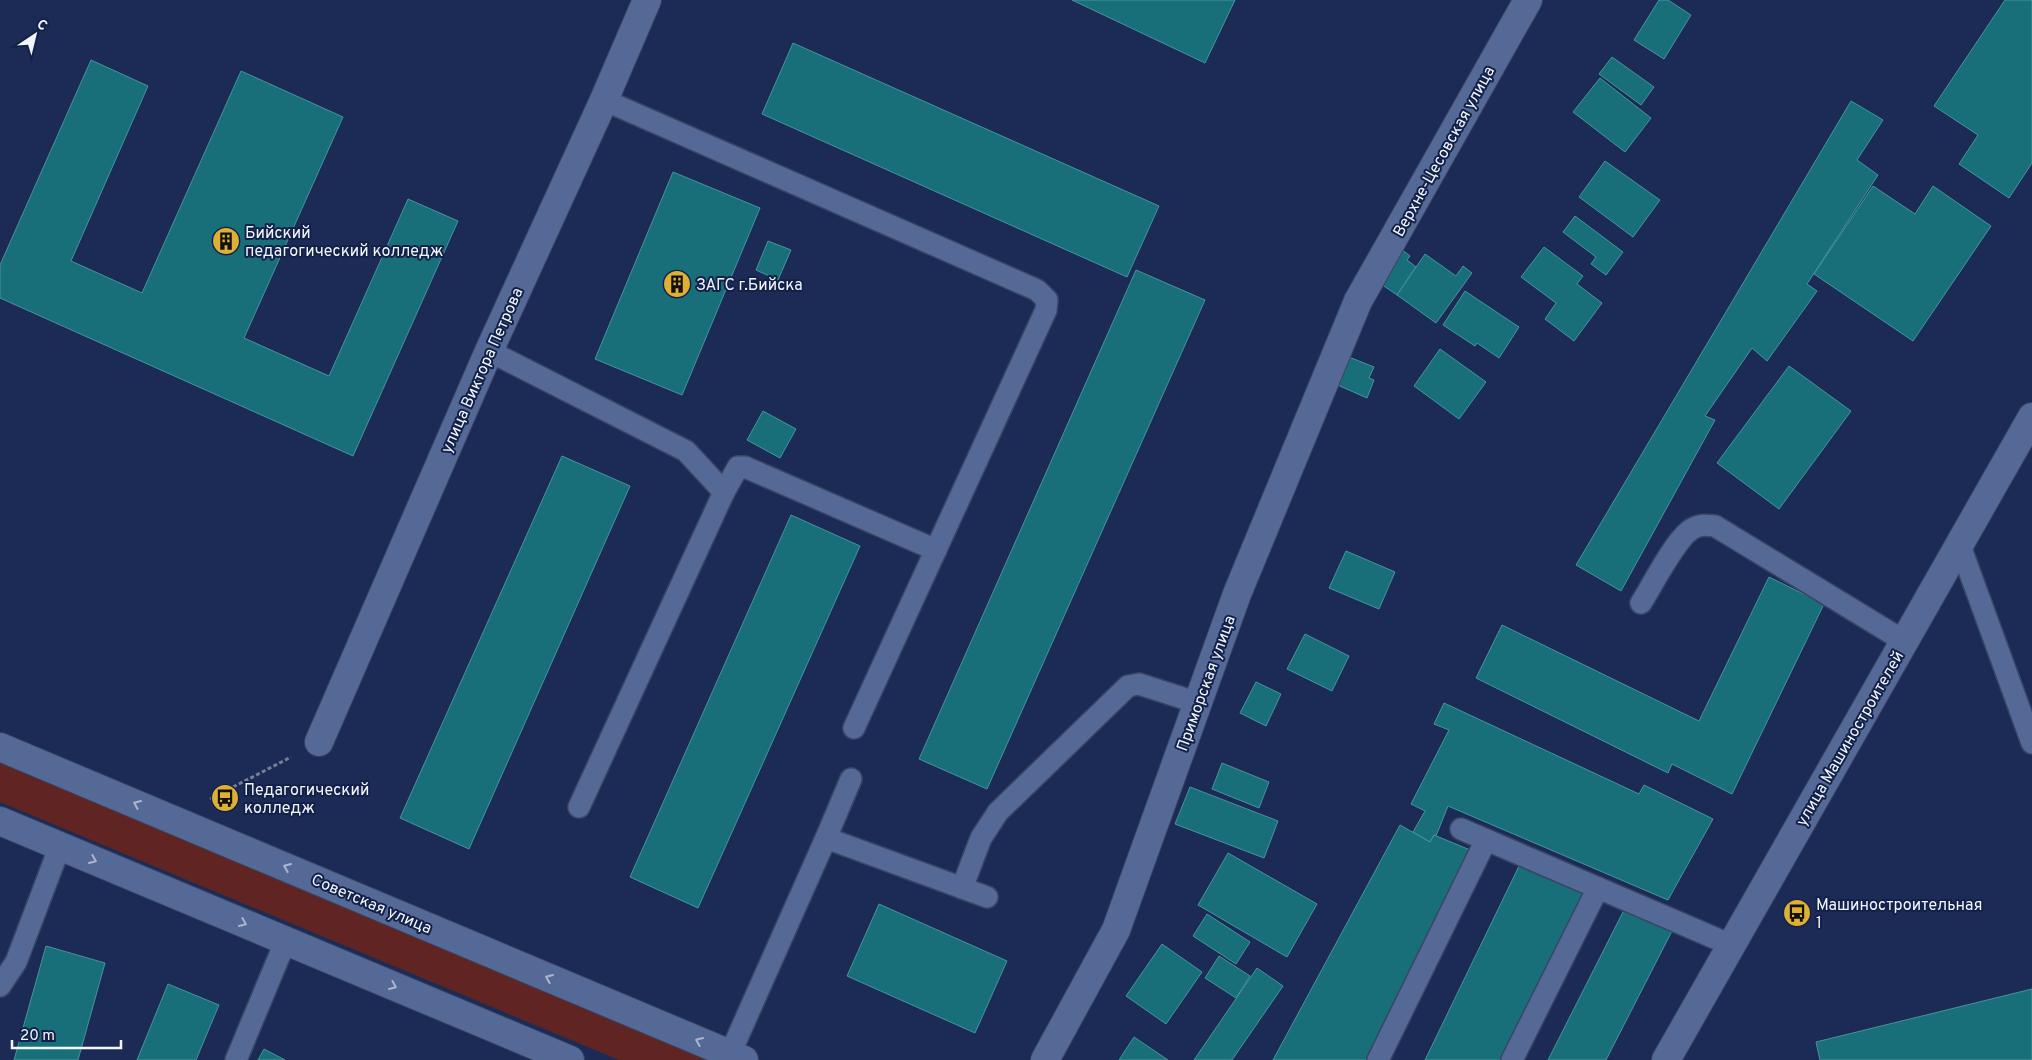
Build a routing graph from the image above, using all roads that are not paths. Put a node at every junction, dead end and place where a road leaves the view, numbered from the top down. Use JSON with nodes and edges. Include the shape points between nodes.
{"nodes":[{"id":1,"x":647,"y":0,"type":"edge"},
{"id":2,"x":1528,"y":0,"type":"edge"},
{"id":3,"x":604,"y":100,"type":"junction"},
{"id":4,"x":1358,"y":301,"type":"joint"},
{"id":5,"x":489,"y":351,"type":"junction"},
{"id":6,"x":2032,"y":417,"type":"edge"},
{"id":7,"x":724,"y":492,"type":"junction"},
{"id":8,"x":1959,"y":543,"type":"junction"},
{"id":9,"x":936,"y":550,"type":"junction"},
{"id":10,"x":1641,"y":603,"type":"dead end"},
{"id":11,"x":1904,"y":640,"type":"junction"},
{"id":12,"x":1198,"y":704,"type":"junction"},
{"id":13,"x":854,"y":728,"type":"dead end"},
{"id":14,"x":319,"y":742,"type":"road end"},
{"id":15,"x":2032,"y":743,"type":"edge"},
{"id":16,"x":0,"y":747,"type":"edge"},
{"id":17,"x":851,"y":779,"type":"dead end"},
{"id":18,"x":579,"y":807,"type":"dead end"},
{"id":19,"x":0,"y":821,"type":"edge"},
{"id":20,"x":1461,"y":829,"type":"dead end"},
{"id":21,"x":826,"y":838,"type":"junction"},
{"id":22,"x":1486,"y":840,"type":"junction"},
{"id":23,"x":60,"y":846,"type":"junction"},
{"id":24,"x":962,"y":888,"type":"junction"},
{"id":25,"x":1598,"y":888,"type":"junction"},
{"id":26,"x":987,"y":897,"type":"dead end"},
{"id":27,"x":286,"y":940,"type":"junction"},
{"id":28,"x":1731,"y":945,"type":"junction"},
{"id":29,"x":2,"y":987,"type":"edge"},
{"id":30,"x":737,"y":1057,"type":"edge"},
{"id":31,"x":236,"y":1060,"type":"edge"},
{"id":32,"x":570,"y":1060,"type":"edge"},
{"id":33,"x":1045,"y":1060,"type":"edge"},
{"id":34,"x":1378,"y":1060,"type":"edge"},
{"id":35,"x":1512,"y":1060,"type":"edge"},
{"id":36,"x":1666,"y":1060,"type":"edge"}],
"edges":[{"from":1,"to":3,"type":"street","name":"улица Виктора Петрова"},
{"from":2,"to":4,"type":"street","name":"Верхне-Цесовская улица"},
{"from":3,"to":5,"type":"street","name":"улица Виктора Петрова"},
{"from":3,"to":9,"type":"lane","via":[[1037,290],[1047,300],[1046,310]]},
{"from":4,"to":12,"type":"street","name":"Приморская улица","via":[[1238,594]]},
{"from":5,"to":7,"type":"lane","via":[[686,451]]},
{"from":5,"to":14,"type":"street","name":"улица Виктора Петрова"},
{"from":6,"to":8,"type":"street","name":"улица Машиностроителей"},
{"from":7,"to":9,"type":"lane","via":[[735,470],[745,467]]},
{"from":7,"to":18,"type":"lane"},
{"from":8,"to":11,"type":"street","name":"улица Машиностроителей"},
{"from":8,"to":15,"type":"lane"},
{"from":9,"to":13,"type":"lane"},
{"from":10,"to":11,"type":"lane","via":[[1681,540],[1690,530],[1703,524],[1715,526]]},
{"from":11,"to":28,"type":"street","name":"улица Машиностроителей"},
{"from":12,"to":24,"type":"lane","via":[[1139,684],[1122,690],[998,812],[981,838]]},
{"from":12,"to":33,"type":"street","name":"Приморская улица","via":[[1116,930]]},
{"from":30,"to":16,"type":"street","name":"Советская улица","one_way":true},
{"from":17,"to":21,"type":"lane"},
{"from":19,"to":23,"type":"street"},
{"from":20,"to":22,"type":"lane"},
{"from":21,"to":24,"type":"lane"},
{"from":21,"to":30,"type":"lane"},
{"from":22,"to":25,"type":"lane"},
{"from":22,"to":34,"type":"lane"},
{"from":23,"to":27,"type":"street","one_way":true},
{"from":23,"to":29,"type":"lane","via":[[16,962]]},
{"from":24,"to":26,"type":"lane"},
{"from":25,"to":28,"type":"lane"},
{"from":25,"to":35,"type":"lane"},
{"from":27,"to":31,"type":"lane"},
{"from":27,"to":32,"type":"street","one_way":true},
{"from":28,"to":36,"type":"street","name":"улица Машиностроителей"}]}
